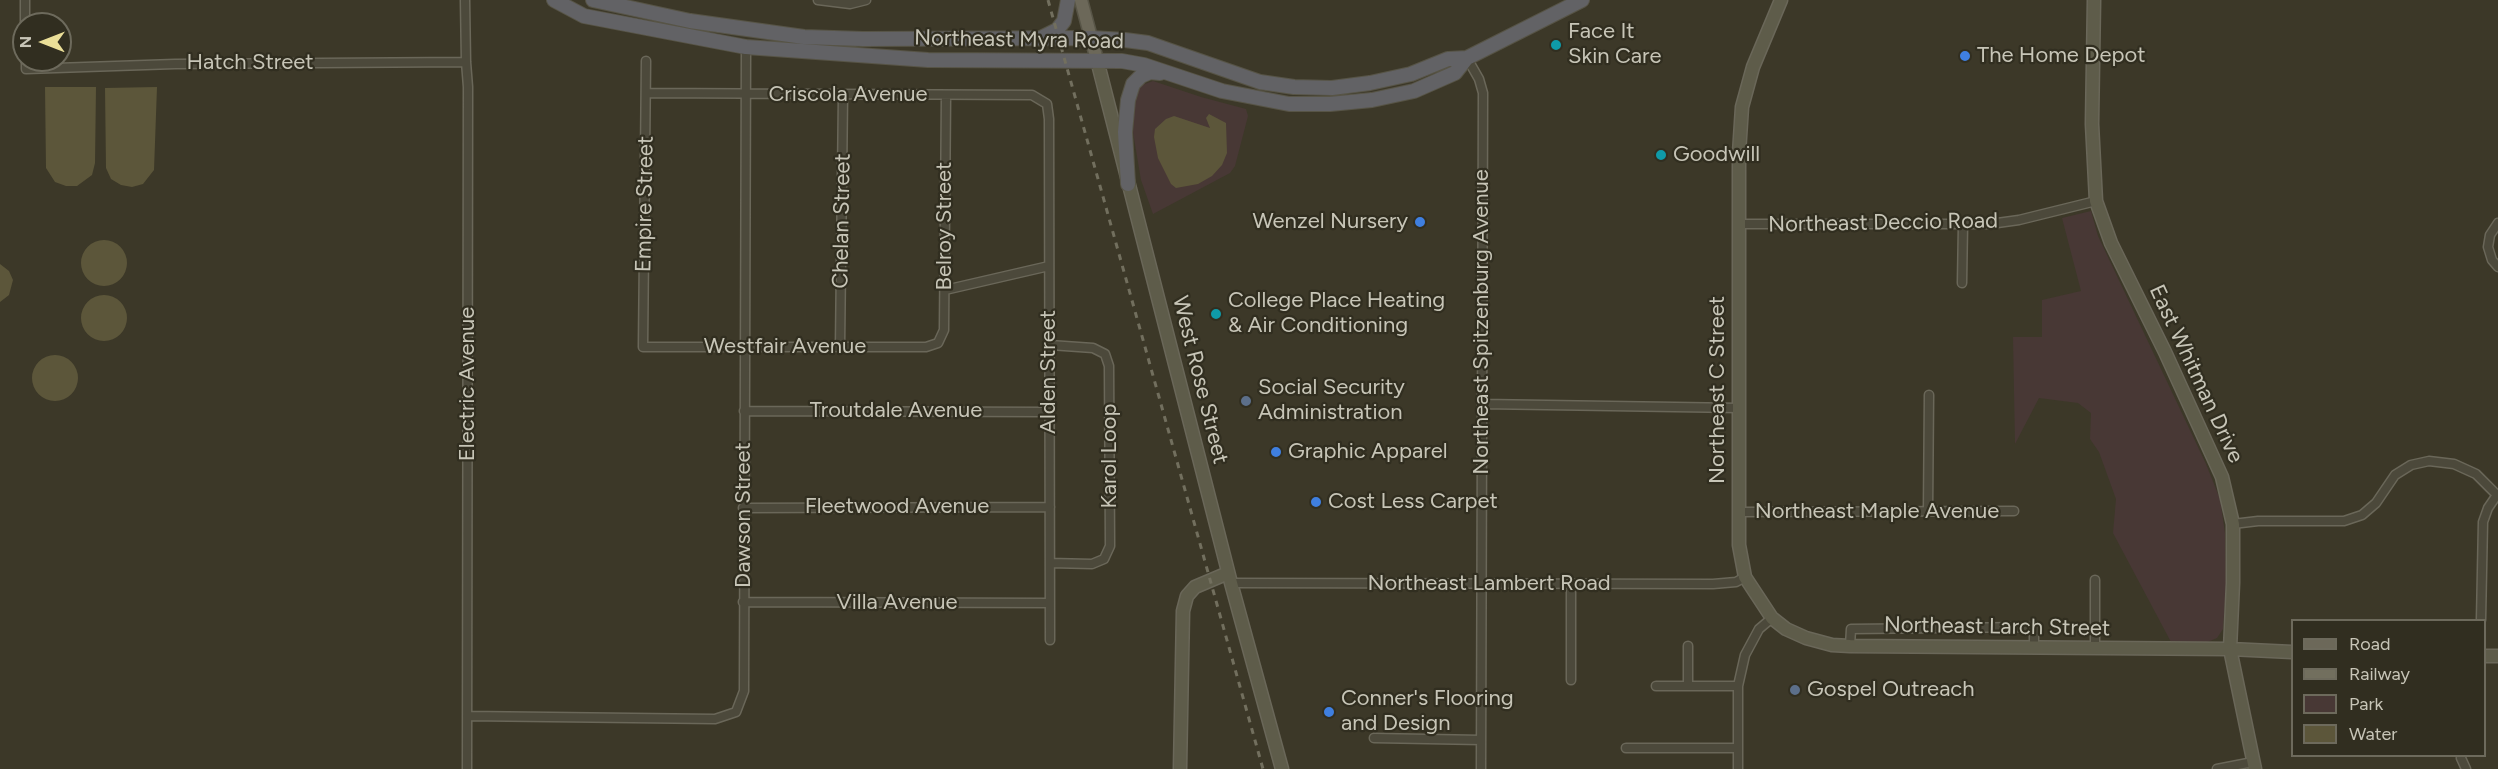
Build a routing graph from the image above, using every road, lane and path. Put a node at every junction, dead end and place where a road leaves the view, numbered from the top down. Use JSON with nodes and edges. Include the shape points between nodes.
{"nodes":[{"id":1,"x":465,"y":0,"type":"edge"},
{"id":2,"x":562,"y":0,"type":"edge"},
{"id":3,"x":593,"y":0,"type":"edge"},
{"id":4,"x":818,"y":0,"type":"edge"},
{"id":5,"x":866,"y":0,"type":"edge"},
{"id":6,"x":1068,"y":0,"type":"edge"},
{"id":7,"x":1081,"y":0,"type":"edge"},
{"id":8,"x":1582,"y":0,"type":"edge"},
{"id":9,"x":1781,"y":0,"type":"edge"},
{"id":10,"x":2094,"y":0,"type":"edge"},
{"id":11,"x":1040,"y":38,"type":"junction"},
{"id":12,"x":1091,"y":38,"type":"junction"},
{"id":13,"x":746,"y":47,"type":"junction"},
{"id":14,"x":1467,"y":58,"type":"junction"},
{"id":15,"x":1097,"y":60,"type":"junction"},
{"id":16,"x":646,"y":61,"type":"dead end"},
{"id":17,"x":466,"y":62,"type":"junction"},
{"id":18,"x":72,"y":65,"type":"edge"},
{"id":19,"x":1177,"y":75,"type":"junction"},
{"id":20,"x":646,"y":93,"type":"junction"},
{"id":21,"x":745,"y":94,"type":"junction"},
{"id":22,"x":843,"y":95,"type":"junction"},
{"id":23,"x":946,"y":95,"type":"junction"},
{"id":24,"x":1047,"y":104,"type":"joint"},
{"id":25,"x":1128,"y":184,"type":"junction"},
{"id":26,"x":2096,"y":201,"type":"junction"},
{"id":27,"x":2498,"y":223,"type":"edge"},
{"id":28,"x":1739,"y":224,"type":"junction"},
{"id":29,"x":1963,"y":225,"type":"junction"},
{"id":30,"x":1048,"y":266,"type":"junction"},
{"id":31,"x":2498,"y":267,"type":"edge"},
{"id":32,"x":1962,"y":283,"type":"dead end"},
{"id":33,"x":945,"y":290,"type":"junction"},
{"id":34,"x":1050,"y":345,"type":"junction"},
{"id":35,"x":643,"y":347,"type":"joint"},
{"id":36,"x":744,"y":347,"type":"junction"},
{"id":37,"x":840,"y":347,"type":"junction"},
{"id":38,"x":926,"y":347,"type":"joint"},
{"id":39,"x":1929,"y":395,"type":"dead end"},
{"id":40,"x":1482,"y":404,"type":"junction"},
{"id":41,"x":1739,"y":408,"type":"junction"},
{"id":42,"x":744,"y":411,"type":"junction"},
{"id":43,"x":1049,"y":412,"type":"junction"},
{"id":44,"x":2497,"y":495,"type":"edge"},
{"id":45,"x":1050,"y":507,"type":"junction"},
{"id":46,"x":744,"y":508,"type":"junction"},
{"id":47,"x":1928,"y":511,"type":"junction"},
{"id":48,"x":2014,"y":511,"type":"dead end"},
{"id":49,"x":1739,"y":512,"type":"junction"},
{"id":50,"x":2233,"y":524,"type":"junction"},
{"id":51,"x":1050,"y":563,"type":"junction"},
{"id":52,"x":1230,"y":578,"type":"junction"},
{"id":53,"x":1745,"y":578,"type":"junction"},
{"id":54,"x":2095,"y":580,"type":"dead end"},
{"id":55,"x":1482,"y":585,"type":"junction"},
{"id":56,"x":1571,"y":585,"type":"junction"},
{"id":57,"x":743,"y":602,"type":"junction"},
{"id":58,"x":1050,"y":603,"type":"junction"},
{"id":59,"x":1772,"y":618,"type":"junction"},
{"id":60,"x":2481,"y":619,"type":"edge"},
{"id":61,"x":1050,"y":640,"type":"dead end"},
{"id":62,"x":1688,"y":646,"type":"dead end"},
{"id":63,"x":1850,"y":646,"type":"junction"},
{"id":64,"x":2034,"y":649,"type":"junction"},
{"id":65,"x":2095,"y":649,"type":"junction"},
{"id":66,"x":2230,"y":649,"type":"junction"},
{"id":67,"x":2291,"y":652,"type":"edge"},
{"id":68,"x":1571,"y":680,"type":"dead end"},
{"id":69,"x":1656,"y":686,"type":"dead end"},
{"id":70,"x":1689,"y":686,"type":"junction"},
{"id":71,"x":1738,"y":686,"type":"junction"},
{"id":72,"x":467,"y":716,"type":"junction"},
{"id":73,"x":1374,"y":738,"type":"dead end"},
{"id":74,"x":1481,"y":740,"type":"junction"},
{"id":75,"x":1626,"y":748,"type":"dead end"},
{"id":76,"x":1738,"y":748,"type":"junction"},
{"id":77,"x":2461,"y":758,"type":"dead end"},
{"id":78,"x":2254,"y":765,"type":"edge"},
{"id":79,"x":467,"y":769,"type":"edge"},
{"id":80,"x":1180,"y":769,"type":"edge"},
{"id":81,"x":1282,"y":769,"type":"edge"},
{"id":82,"x":1481,"y":769,"type":"edge"},
{"id":83,"x":1738,"y":769,"type":"edge"},
{"id":84,"x":2217,"y":769,"type":"edge"},
{"id":85,"x":2466,"y":769,"type":"edge"}],
"edges":[{"from":1,"to":17,"type":"street","name":"Electric Avenue"},
{"from":2,"to":13,"type":"highway","name":"Northeast Myra Road","via":[[584,16]]},
{"from":3,"to":11,"type":"highway","name":"Northeast Myra Road","via":[[690,21],[804,37]]},
{"from":4,"to":5,"type":"street","via":[[850,4]]},
{"from":6,"to":11,"type":"highway","via":[[1064,21],[1057,30]]},
{"from":7,"to":12,"type":"main road","name":"West Rose Street"},
{"from":8,"to":14,"type":"highway","name":"Northeast Myra Road"},
{"from":9,"to":28,"type":"main road","name":"Northeast C Street","via":[[1753,67],[1742,108]]},
{"from":10,"to":26,"type":"main road","name":"East Whitman Drive","via":[[2092,124]]},
{"from":11,"to":12,"type":"highway","name":"Northeast Myra Road"},
{"from":12,"to":14,"type":"highway","name":"Northeast Myra Road","via":[[1148,44],[1260,82],[1294,87],[1371,83],[1411,74],[1448,59]]},
{"from":12,"to":15,"type":"main road","name":"West Rose Street"},
{"from":13,"to":15,"type":"highway","name":"Northeast Myra Road","via":[[928,60]]},
{"from":13,"to":21,"type":"street","name":"Dawson Street"},
{"from":14,"to":19,"type":"highway","name":"Northeast Myra Road","via":[[1455,73],[1414,91],[1330,104],[1289,104],[1253,98]]},
{"from":14,"to":40,"type":"street","name":"Northeast Spitzenburg Avenue","via":[[1483,93]]},
{"from":15,"to":19,"type":"highway","name":"Northeast Myra Road","via":[[1144,65]]},
{"from":15,"to":25,"type":"main road","name":"West Rose Street"},
{"from":16,"to":20,"type":"street","name":"Empire Street"},
{"from":17,"to":18,"type":"street","name":"Hatch Street"},
{"from":17,"to":72,"type":"street","name":"Electric Avenue"},
{"from":19,"to":25,"type":"highway","via":[[1150,72],[1133,84],[1125,132]]},
{"from":20,"to":21,"type":"street","name":"Criscola Avenue"},
{"from":20,"to":35,"type":"street","name":"Empire Street"},
{"from":21,"to":22,"type":"street","name":"Criscola Avenue"},
{"from":21,"to":36,"type":"street","name":"Dawson Street"},
{"from":22,"to":23,"type":"street","name":"Criscola Avenue"},
{"from":22,"to":37,"type":"street","name":"Chelan Street"},
{"from":23,"to":24,"type":"street","name":"Criscola Avenue","via":[[1032,95]]},
{"from":23,"to":33,"type":"street","name":"Belroy Street"},
{"from":24,"to":30,"type":"street","name":"Alden Street"},
{"from":25,"to":52,"type":"main road","name":"West Rose Street"},
{"from":26,"to":29,"type":"street","name":"Northeast Deccio Road","via":[[2019,220]]},
{"from":26,"to":50,"type":"main road","name":"East Whitman Drive","via":[[2111,243],[2222,477]]},
{"from":27,"to":31,"type":"street","via":[[2488,247]]},
{"from":28,"to":29,"type":"street","name":"Northeast Deccio Road"},
{"from":28,"to":41,"type":"main road","name":"Northeast C Street"},
{"from":29,"to":32,"type":"street"},
{"from":30,"to":33,"type":"street"},
{"from":30,"to":34,"type":"street","name":"Alden Street"},
{"from":33,"to":38,"type":"street","name":"Belroy Street","via":[[944,330],[938,343]]},
{"from":34,"to":43,"type":"street","name":"Alden Street"},
{"from":34,"to":51,"type":"street","name":"Karol Loop","via":[[1093,348],[1105,354],[1109,366],[1110,524],[1110,546],[1104,559],[1092,564]]},
{"from":35,"to":36,"type":"street","name":"Westfair Avenue"},
{"from":36,"to":37,"type":"street","name":"Westfair Avenue"},
{"from":36,"to":42,"type":"street","name":"Dawson Street"},
{"from":37,"to":38,"type":"street","name":"Westfair Avenue"},
{"from":39,"to":47,"type":"street"},
{"from":40,"to":41,"type":"street"},
{"from":40,"to":55,"type":"street","name":"Northeast Spitzenburg Avenue"},
{"from":41,"to":49,"type":"main road","name":"Northeast C Street"},
{"from":42,"to":43,"type":"street","name":"Troutdale Avenue"},
{"from":42,"to":46,"type":"street","name":"Dawson Street"},
{"from":43,"to":45,"type":"street","name":"Alden Street"},
{"from":44,"to":50,"type":"street","via":[[2476,474],[2454,464],[2429,461],[2411,465],[2396,475],[2376,503],[2362,515],[2344,521]]},
{"from":44,"to":60,"type":"street","via":[[2483,522]]},
{"from":45,"to":46,"type":"street","name":"Fleetwood Avenue"},
{"from":45,"to":51,"type":"street","name":"Alden Street"},
{"from":46,"to":57,"type":"street","name":"Dawson Street"},
{"from":47,"to":48,"type":"street","name":"Northeast Maple Avenue"},
{"from":47,"to":49,"type":"street","name":"Northeast Maple Avenue"},
{"from":49,"to":53,"type":"main road","name":"Northeast C Street"},
{"from":50,"to":66,"type":"main road","name":"East Whitman Drive"},
{"from":51,"to":58,"type":"street","name":"Alden Street"},
{"from":52,"to":55,"type":"street","name":"Northeast Lambert Road"},
{"from":52,"to":80,"type":"main road","via":[[1195,587],[1187,596],[1183,611]]},
{"from":52,"to":81,"type":"main road","name":"West Rose Street"},
{"from":53,"to":56,"type":"street","name":"Northeast Lambert Road","via":[[1713,584]]},
{"from":53,"to":59,"type":"main road","name":"Northeast C Street"},
{"from":54,"to":65,"type":"street"},
{"from":55,"to":56,"type":"street","name":"Northeast Lambert Road"},
{"from":55,"to":74,"type":"street","name":"Northeast Spitzenburg Avenue"},
{"from":56,"to":68,"type":"street"},
{"from":57,"to":58,"type":"street","name":"Villa Avenue"},
{"from":57,"to":72,"type":"street","name":"Dawson Street","via":[[744,691],[736,712],[715,718]]},
{"from":58,"to":61,"type":"street","name":"Alden Street"},
{"from":59,"to":63,"type":"main road","name":"Northeast Larch Street","via":[[1806,638]]},
{"from":59,"to":71,"type":"street","via":[[1760,629],[1745,655]]},
{"from":62,"to":70,"type":"street"},
{"from":63,"to":64,"type":"main road","name":"Northeast Larch Street"},
{"from":63,"to":64,"type":"street","via":[[1851,628],[2034,627]]},
{"from":64,"to":65,"type":"main road","name":"Northeast Larch Street"},
{"from":65,"to":66,"type":"main road","name":"Northeast Larch Street"},
{"from":66,"to":67,"type":"main road","name":"Northeast Larch Street"},
{"from":66,"to":78,"type":"main road","name":"East Whitman Drive"},
{"from":69,"to":70,"type":"street"},
{"from":70,"to":71,"type":"street"},
{"from":71,"to":76,"type":"street"},
{"from":72,"to":79,"type":"street","name":"Electric Avenue"},
{"from":73,"to":74,"type":"street"},
{"from":74,"to":82,"type":"street","name":"Northeast Spitzenburg Avenue"},
{"from":75,"to":76,"type":"street"},
{"from":76,"to":83,"type":"street"},
{"from":77,"to":85,"type":"street"},
{"from":78,"to":84,"type":"street"}]}
